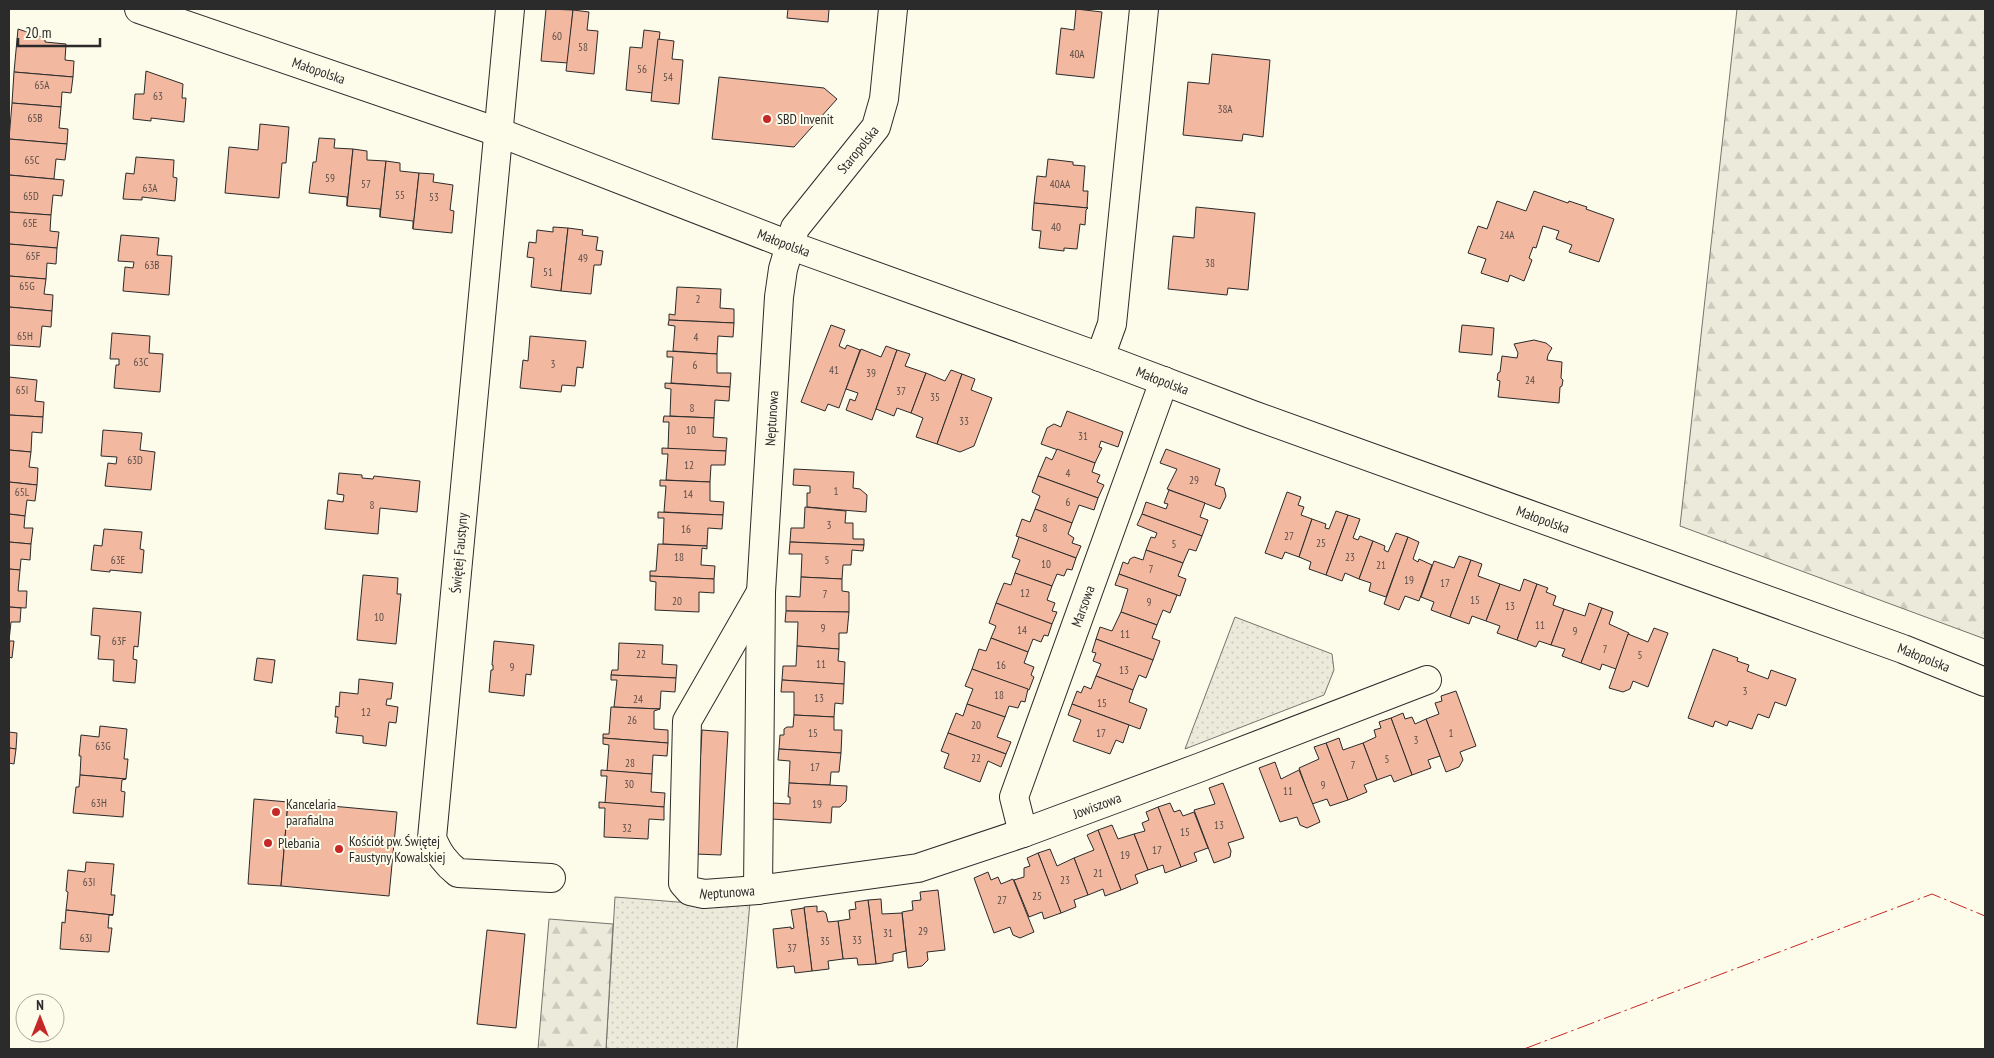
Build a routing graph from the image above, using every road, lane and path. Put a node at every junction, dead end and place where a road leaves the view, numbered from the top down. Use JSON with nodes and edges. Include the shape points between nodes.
{"nodes":[{"id":1,"x":139,"y":9,"type":"edge"},
{"id":2,"x":510,"y":9,"type":"edge"},
{"id":3,"x":893,"y":9,"type":"edge"},
{"id":4,"x":1144,"y":9,"type":"edge"},
{"id":5,"x":498,"y":132,"type":"junction"},
{"id":6,"x":789,"y":245,"type":"junction"},
{"id":7,"x":1100,"y":357,"type":"junction"},
{"id":8,"x":1164,"y":381,"type":"junction"},
{"id":9,"x":761,"y":592,"type":"junction"},
{"id":10,"x":1427,"y":680,"type":"dead end"},
{"id":11,"x":1985,"y":682,"type":"edge"},
{"id":12,"x":1023,"y":832,"type":"junction"},
{"id":13,"x":551,"y":878,"type":"dead end"},
{"id":14,"x":758,"y":890,"type":"junction"}],
"edges":[{"from":1,"to":5,"type":"street","name":"Małopolska"},
{"from":2,"to":5,"type":"street"},
{"from":3,"to":6,"type":"street","name":"Staropolska","via":[[884,99],[876,127],[806,213],[795,228]]},
{"from":4,"to":7,"type":"street","via":[[1112,324]]},
{"from":5,"to":6,"type":"street","name":"Małopolska"},
{"from":5,"to":13,"type":"street","name":"Świętej Faustyny","via":[[432,838],[438,853],[458,873]]},
{"from":6,"to":7,"type":"street","name":"Małopolska"},
{"from":6,"to":9,"type":"street","name":"Neptunowa","via":[[779,297]]},
{"from":7,"to":8,"type":"street","name":"Małopolska"},
{"from":8,"to":11,"type":"street","name":"Małopolska","via":[[1903,649]]},
{"from":8,"to":12,"type":"street","name":"Marsowa","via":[[1014,797]]},
{"from":9,"to":14,"type":"street","name":"Neptunowa"},
{"from":9,"to":14,"type":"street","name":"Neptunowa","via":[[687,721],[683,883],[690,891],[704,894]]},
{"from":10,"to":12,"type":"street","name":"Jowiszowa"},
{"from":12,"to":14,"type":"street","name":"Jowiszowa","via":[[918,868]]}]}
